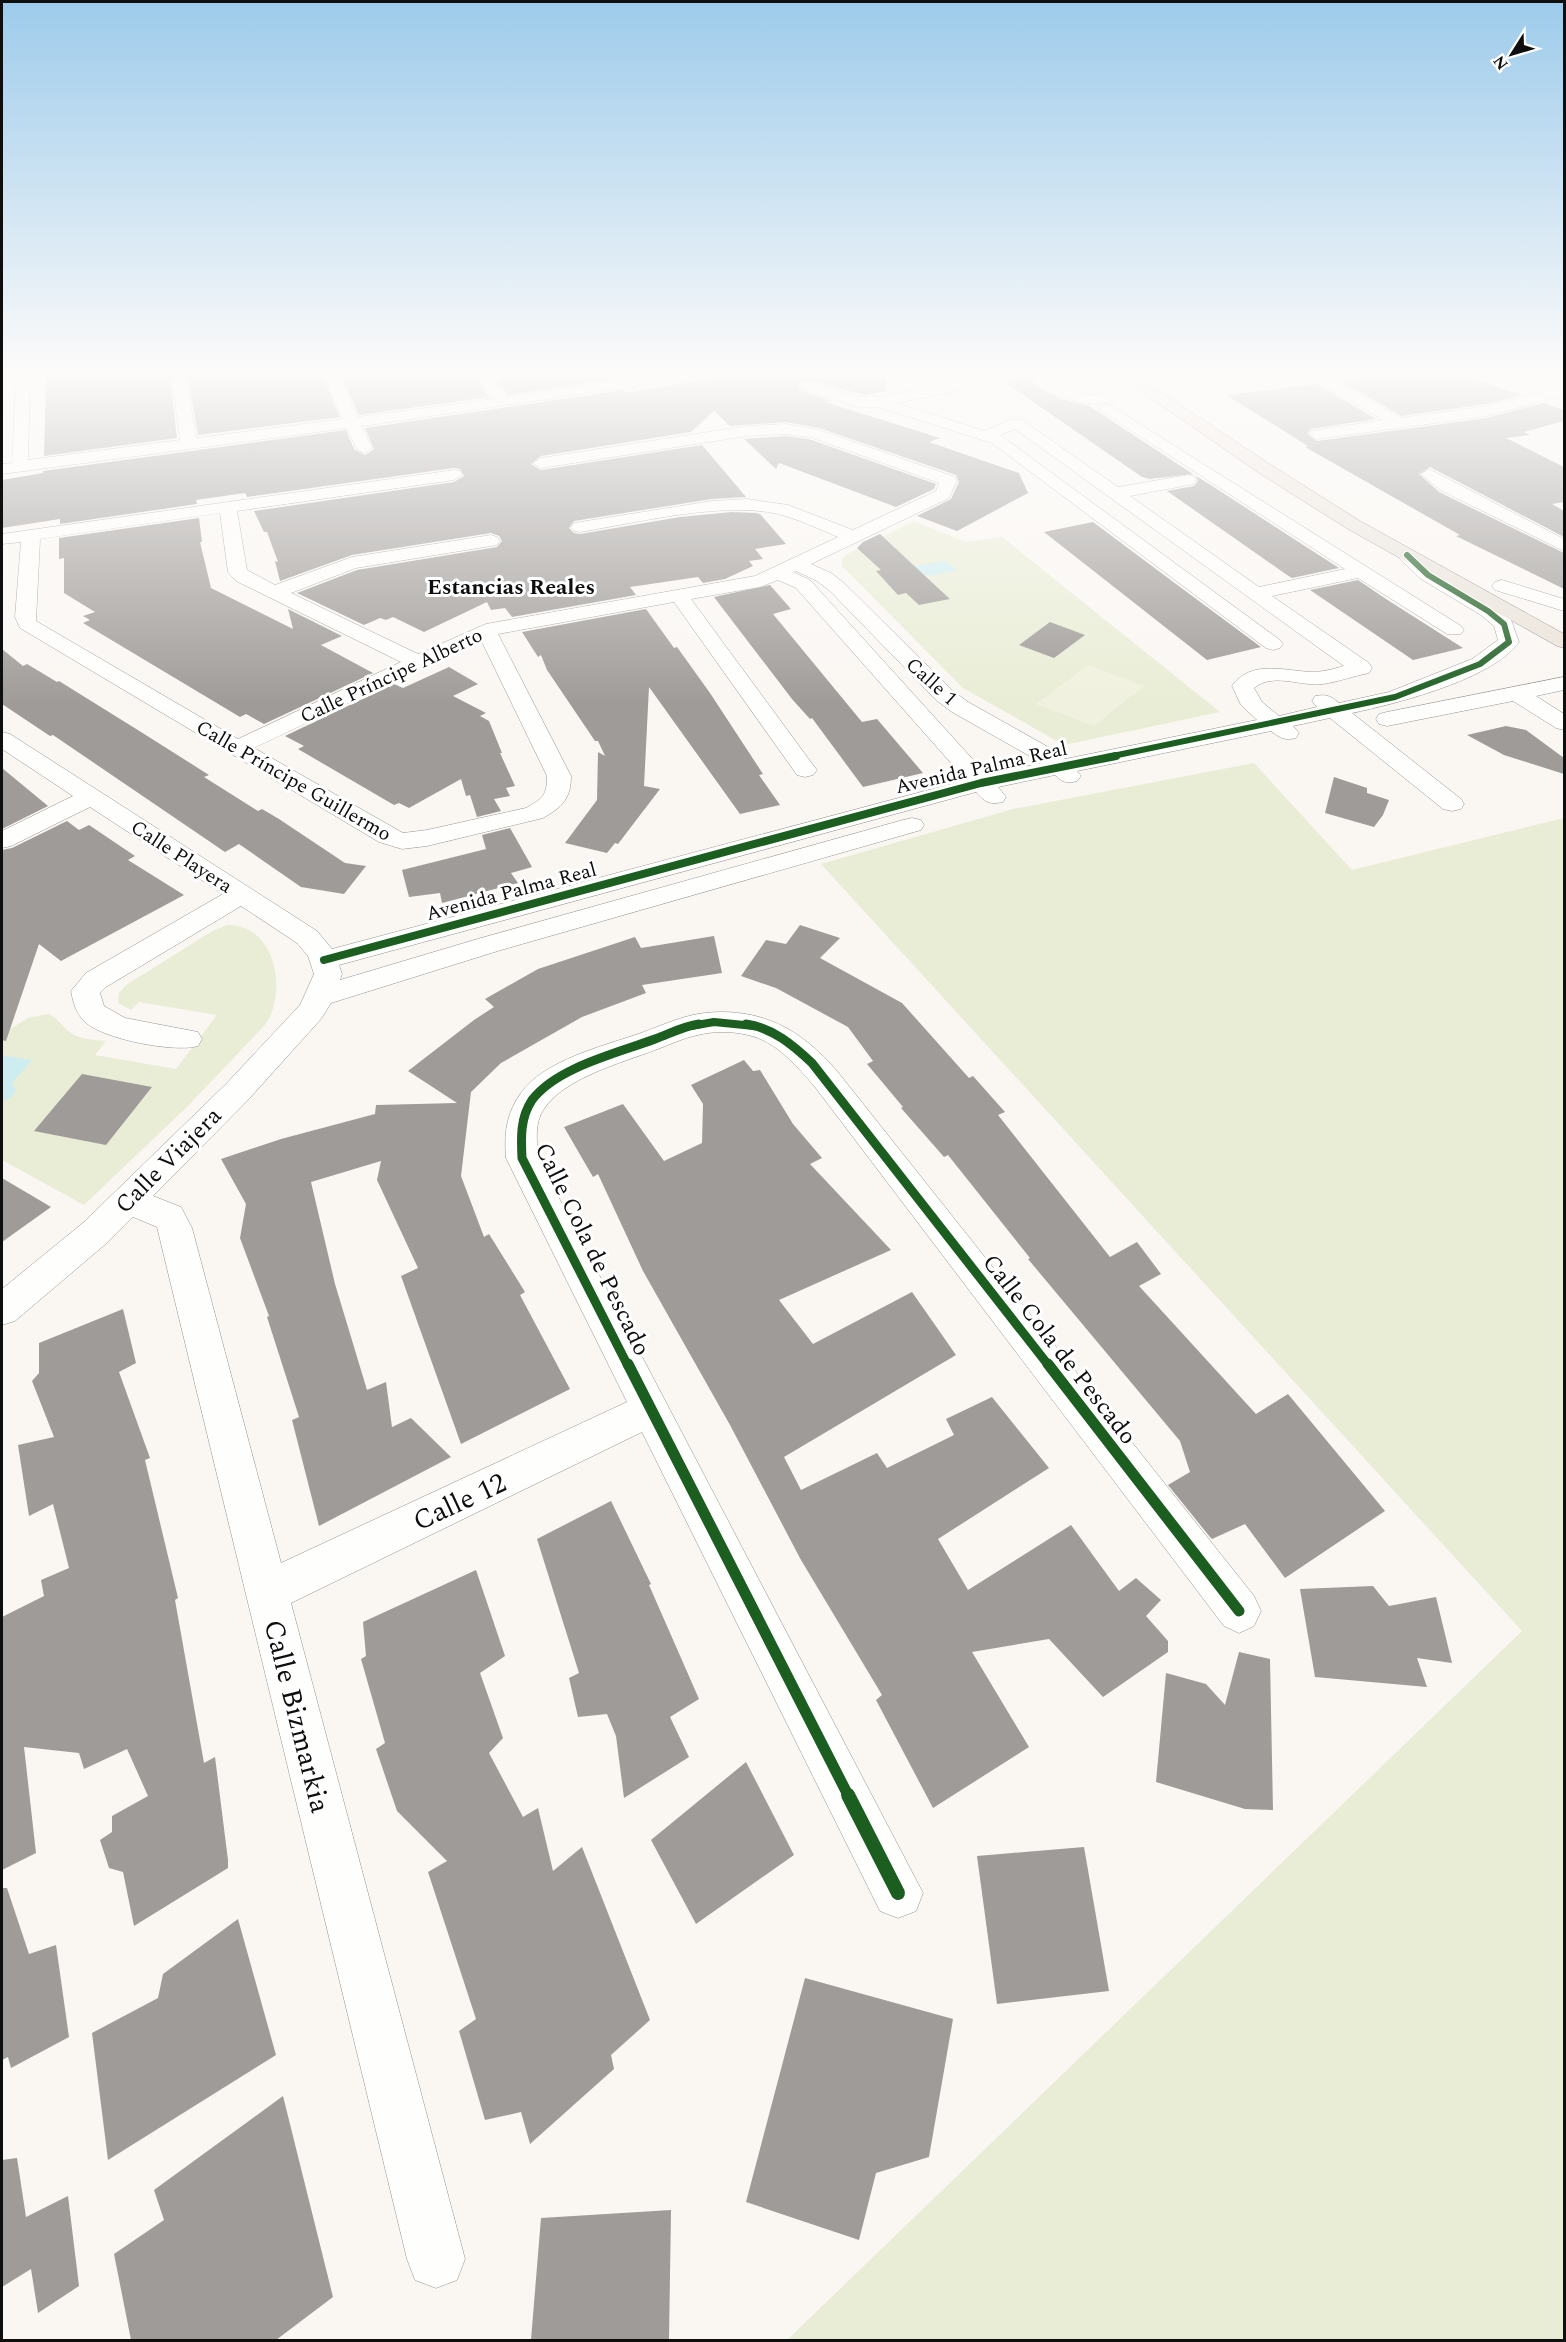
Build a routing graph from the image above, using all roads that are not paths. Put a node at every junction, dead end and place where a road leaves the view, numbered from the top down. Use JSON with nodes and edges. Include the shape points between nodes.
{"nodes":[{"id":1,"x":374,"y":486,"type":"edge"},
{"id":2,"x":947,"y":486,"type":"edge"},
{"id":3,"x":1060,"y":486,"type":"edge"},
{"id":4,"x":1105,"y":486,"type":"edge"},
{"id":5,"x":1152,"y":486,"type":"edge"},
{"id":6,"x":1228,"y":486,"type":"edge"},
{"id":7,"x":1294,"y":486,"type":"edge"},
{"id":8,"x":1447,"y":486,"type":"edge"},
{"id":9,"x":1114,"y":493,"type":"junction"},
{"id":10,"x":228,"y":507,"type":"junction"},
{"id":11,"x":580,"y":527,"type":"dead end"},
{"id":12,"x":31,"y":535,"type":"junction"},
{"id":13,"x":853,"y":536,"type":"junction"},
{"id":14,"x":2,"y":539,"type":"edge"},
{"id":15,"x":491,"y":540,"type":"dead end"},
{"id":16,"x":1182,"y":540,"type":"junction"},
{"id":17,"x":1564,"y":546,"type":"edge"},
{"id":18,"x":1143,"y":548,"type":"junction"},
{"id":19,"x":1407,"y":555,"type":"junction"},
{"id":20,"x":796,"y":564,"type":"junction"},
{"id":21,"x":1362,"y":571,"type":"junction"},
{"id":22,"x":775,"y":574,"type":"junction"},
{"id":23,"x":1482,"y":575,"type":"dead end"},
{"id":24,"x":1502,"y":586,"type":"junction"},
{"id":25,"x":273,"y":593,"type":"junction"},
{"id":26,"x":1256,"y":593,"type":"junction"},
{"id":27,"x":679,"y":596,"type":"junction"},
{"id":28,"x":1564,"y":605,"type":"edge"},
{"id":29,"x":1564,"y":620,"type":"edge"},
{"id":30,"x":486,"y":630,"type":"junction"},
{"id":31,"x":1454,"y":630,"type":"dead end"},
{"id":32,"x":1564,"y":642,"type":"edge"},
{"id":33,"x":1273,"y":644,"type":"dead end"},
{"id":34,"x":417,"y":662,"type":"junction"},
{"id":35,"x":911,"y":662,"type":"junction"},
{"id":36,"x":879,"y":669,"type":"junction"},
{"id":37,"x":1322,"y":678,"type":"junction"},
{"id":38,"x":1564,"y":684,"type":"edge"},
{"id":39,"x":1517,"y":694,"type":"junction"},
{"id":40,"x":1334,"y":710,"type":"junction"},
{"id":41,"x":1276,"y":723,"type":"junction"},
{"id":42,"x":1564,"y":723,"type":"edge"},
{"id":43,"x":1355,"y":726,"type":"junction"},
{"id":44,"x":2,"y":739,"type":"edge"},
{"id":45,"x":1296,"y":740,"type":"junction"},
{"id":46,"x":236,"y":748,"type":"junction"},
{"id":47,"x":1059,"y":766,"type":"junction"},
{"id":48,"x":805,"y":770,"type":"dead end"},
{"id":49,"x":1079,"y":786,"type":"junction"},
{"id":50,"x":989,"y":792,"type":"junction"},
{"id":51,"x":91,"y":797,"type":"junction"},
{"id":52,"x":1452,"y":804,"type":"dead end"},
{"id":53,"x":2,"y":841,"type":"edge"},
{"id":54,"x":241,"y":895,"type":"junction"},
{"id":55,"x":324,"y":960,"type":"junction"},
{"id":56,"x":320,"y":996,"type":"junction"},
{"id":57,"x":187,"y":1039,"type":"dead end"},
{"id":58,"x":128,"y":1200,"type":"junction"},
{"id":59,"x":2,"y":1310,"type":"edge"},
{"id":60,"x":651,"y":1409,"type":"junction"},
{"id":61,"x":267,"y":1592,"type":"junction"},
{"id":62,"x":1239,"y":1611,"type":"dead end"},
{"id":63,"x":898,"y":1893,"type":"dead end"},
{"id":64,"x":436,"y":2259,"type":"dead end"}],
"edges":[{"from":1,"to":10,"type":"street"},
{"from":2,"to":13,"type":"street","name":"Calle Príncipe Alberto","via":[[943,494]]},
{"from":3,"to":18,"type":"street"},
{"from":4,"to":9,"type":"street"},
{"from":5,"to":9,"type":"street"},
{"from":6,"to":21,"type":"street"},
{"from":7,"to":19,"type":"main road"},
{"from":8,"to":17,"type":"street"},
{"from":9,"to":16,"type":"street"},
{"from":10,"to":12,"type":"street"},
{"from":10,"to":25,"type":"street","via":[[238,572]]},
{"from":11,"to":13,"type":"street","via":[[747,504],[782,509]]},
{"from":12,"to":14,"type":"street"},
{"from":12,"to":46,"type":"street","name":"Calle Príncipe Guillermo","via":[[27,624]]},
{"from":13,"to":20,"type":"street","name":"Calle Príncipe Alberto"},
{"from":15,"to":25,"type":"street","via":[[352,563]]},
{"from":16,"to":18,"type":"street"},
{"from":16,"to":26,"type":"street"},
{"from":18,"to":33,"type":"street"},
{"from":19,"to":32,"type":"main road"},
{"from":19,"to":40,"type":"street","name":"Avenida Palma Real","via":[[1428,575],[1504,624],[1509,642],[1480,664],[1456,675],[1395,697]]},
{"from":20,"to":22,"type":"street","name":"Calle Príncipe Alberto"},
{"from":20,"to":35,"type":"street","name":"Calle 1","via":[[837,587]]},
{"from":21,"to":26,"type":"street"},
{"from":21,"to":31,"type":"street"},
{"from":22,"to":27,"type":"street","name":"Calle Príncipe Alberto","via":[[760,581]]},
{"from":22,"to":36,"type":"street","name":"Calle 1","via":[[803,584]]},
{"from":23,"to":24,"type":"main road"},
{"from":24,"to":28,"type":"street"},
{"from":24,"to":29,"type":"main road"},
{"from":25,"to":34,"type":"street"},
{"from":26,"to":37,"type":"street","via":[[1361,668]]},
{"from":27,"to":30,"type":"street","name":"Calle Príncipe Alberto"},
{"from":27,"to":48,"type":"street"},
{"from":30,"to":34,"type":"street","name":"Calle Príncipe Alberto"},
{"from":30,"to":46,"type":"street","name":"Calle Príncipe Guillermo","via":[[559,776],[559,792],[534,813],[402,841],[388,837]]},
{"from":34,"to":46,"type":"street","name":"Calle Príncipe Alberto"},
{"from":35,"to":36,"type":"street"},
{"from":35,"to":47,"type":"street","name":"Calle 1","via":[[960,707]]},
{"from":36,"to":50,"type":"street","name":"Calle 1"},
{"from":37,"to":40,"type":"street","via":[[1317,696]]},
{"from":37,"to":41,"type":"street","via":[[1274,673],[1251,679],[1244,686],[1244,694]]},
{"from":38,"to":39,"type":"street"},
{"from":39,"to":42,"type":"street"},
{"from":39,"to":43,"type":"street","name":"Avenida Palma Real"},
{"from":40,"to":41,"type":"street","name":"Avenida Palma Real"},
{"from":40,"to":43,"type":"street"},
{"from":41,"to":45,"type":"street"},
{"from":41,"to":47,"type":"street","name":"Avenida Palma Real"},
{"from":43,"to":45,"type":"street","name":"Avenida Palma Real"},
{"from":43,"to":52,"type":"street"},
{"from":44,"to":51,"type":"street","name":"Calle Playera"},
{"from":45,"to":49,"type":"street","name":"Avenida Palma Real"},
{"from":47,"to":49,"type":"street","name":"Calle 1"},
{"from":47,"to":50,"type":"street","name":"Avenida Palma Real"},
{"from":49,"to":50,"type":"street","name":"Avenida Palma Real"},
{"from":50,"to":55,"type":"street","name":"Avenida Palma Real"},
{"from":50,"to":56,"type":"street","name":"Avenida Palma Real"},
{"from":51,"to":53,"type":"street"},
{"from":51,"to":54,"type":"street","name":"Calle Playera"},
{"from":54,"to":55,"type":"street","name":"Calle Playera","via":[[307,937]]},
{"from":54,"to":57,"type":"street","via":[[96,980],[85,991],[88,1005],[106,1024]]},
{"from":55,"to":56,"type":"street","via":[[328,974]]},
{"from":56,"to":58,"type":"street","name":"Calle Viajera","via":[[311,1012],[237,1092]]},
{"from":58,"to":59,"type":"street","name":"Calle Viajera","via":[[96,1232]]},
{"from":58,"to":61,"type":"street","name":"Calle Bizmarkia","via":[[169,1218],[175,1228]]},
{"from":60,"to":61,"type":"street","name":"Calle 12"},
{"from":60,"to":62,"type":"street","name":"Calle Cola de Pescado","via":[[522,1158],[520,1126],[536,1096],[573,1069],[693,1025],[709,1022],[764,1028],[779,1034],[806,1055]]},
{"from":60,"to":63,"type":"street","name":"Calle Cola de Pescado"},
{"from":61,"to":64,"type":"street","name":"Calle Bizmarkia"}]}
